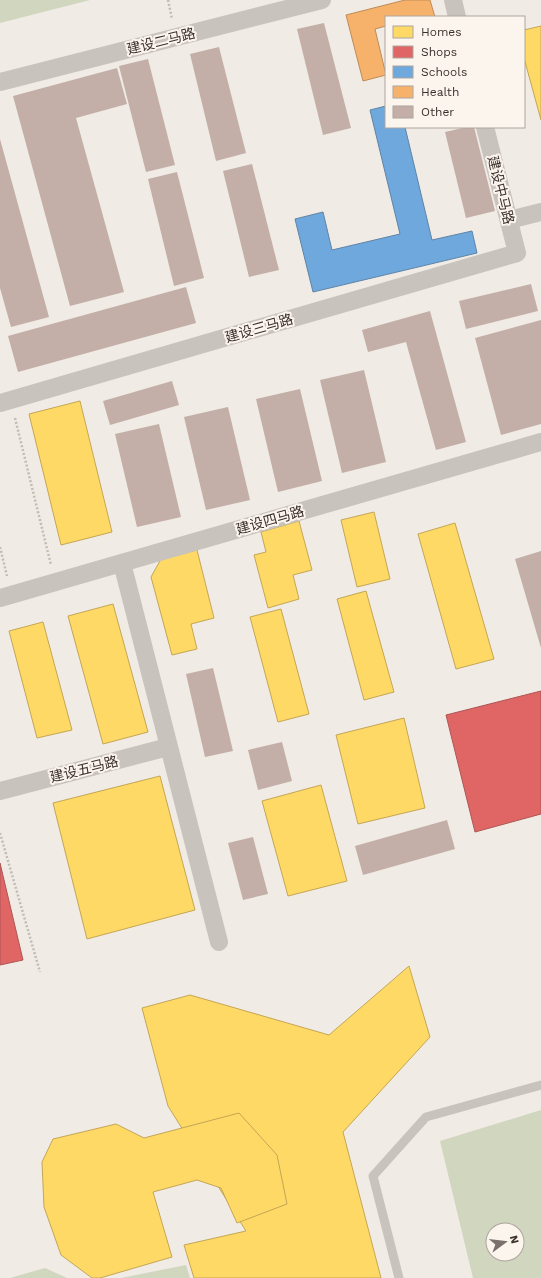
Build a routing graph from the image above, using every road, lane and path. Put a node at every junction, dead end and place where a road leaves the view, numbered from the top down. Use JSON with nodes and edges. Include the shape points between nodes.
{"nodes":[{"id":1,"x":322,"y":0,"type":"edge"},
{"id":2,"x":453,"y":0,"type":"edge"},
{"id":3,"x":457,"y":16,"type":"edge"},
{"id":4,"x":0,"y":82,"type":"edge"},
{"id":5,"x":485,"y":128,"type":"edge"},
{"id":6,"x":541,"y":212,"type":"edge"},
{"id":7,"x":509,"y":220,"type":"junction"},
{"id":8,"x":517,"y":253,"type":"joint"},
{"id":9,"x":5,"y":402,"type":"edge"},
{"id":10,"x":541,"y":442,"type":"edge"},
{"id":11,"x":0,"y":547,"type":"edge"},
{"id":12,"x":122,"y":563,"type":"junction"},
{"id":13,"x":55,"y":582,"type":"junction"},
{"id":14,"x":6,"y":597,"type":"edge"},
{"id":15,"x":168,"y":747,"type":"junction"},
{"id":16,"x":0,"y":791,"type":"edge"},
{"id":17,"x":0,"y":833,"type":"edge"},
{"id":18,"x":219,"y":942,"type":"dead end"},
{"id":19,"x":40,"y":972,"type":"dead end"},
{"id":20,"x":541,"y":1085,"type":"edge"},
{"id":21,"x":399,"y":1278,"type":"edge"}],
"edges":[{"from":1,"to":4,"type":"street","name":"建设二马路"},
{"from":2,"to":3,"type":"street"},
{"from":5,"to":7,"type":"street","name":"建设中马路"},
{"from":6,"to":7,"type":"street"},
{"from":7,"to":8,"type":"street","name":"建设中马路"},
{"from":8,"to":9,"type":"street","name":"建设三马路"},
{"from":9,"to":13,"type":"path"},
{"from":10,"to":12,"type":"street","name":"建设四马路"},
{"from":11,"to":14,"type":"path"},
{"from":12,"to":13,"type":"street","name":"建设四马路"},
{"from":12,"to":15,"type":"street"},
{"from":13,"to":14,"type":"street","name":"建设四马路"},
{"from":15,"to":16,"type":"street","name":"建设五马路"},
{"from":15,"to":18,"type":"street"},
{"from":17,"to":19,"type":"path"},
{"from":20,"to":21,"type":"lane","via":[[426,1117],[374,1176]]}]}
